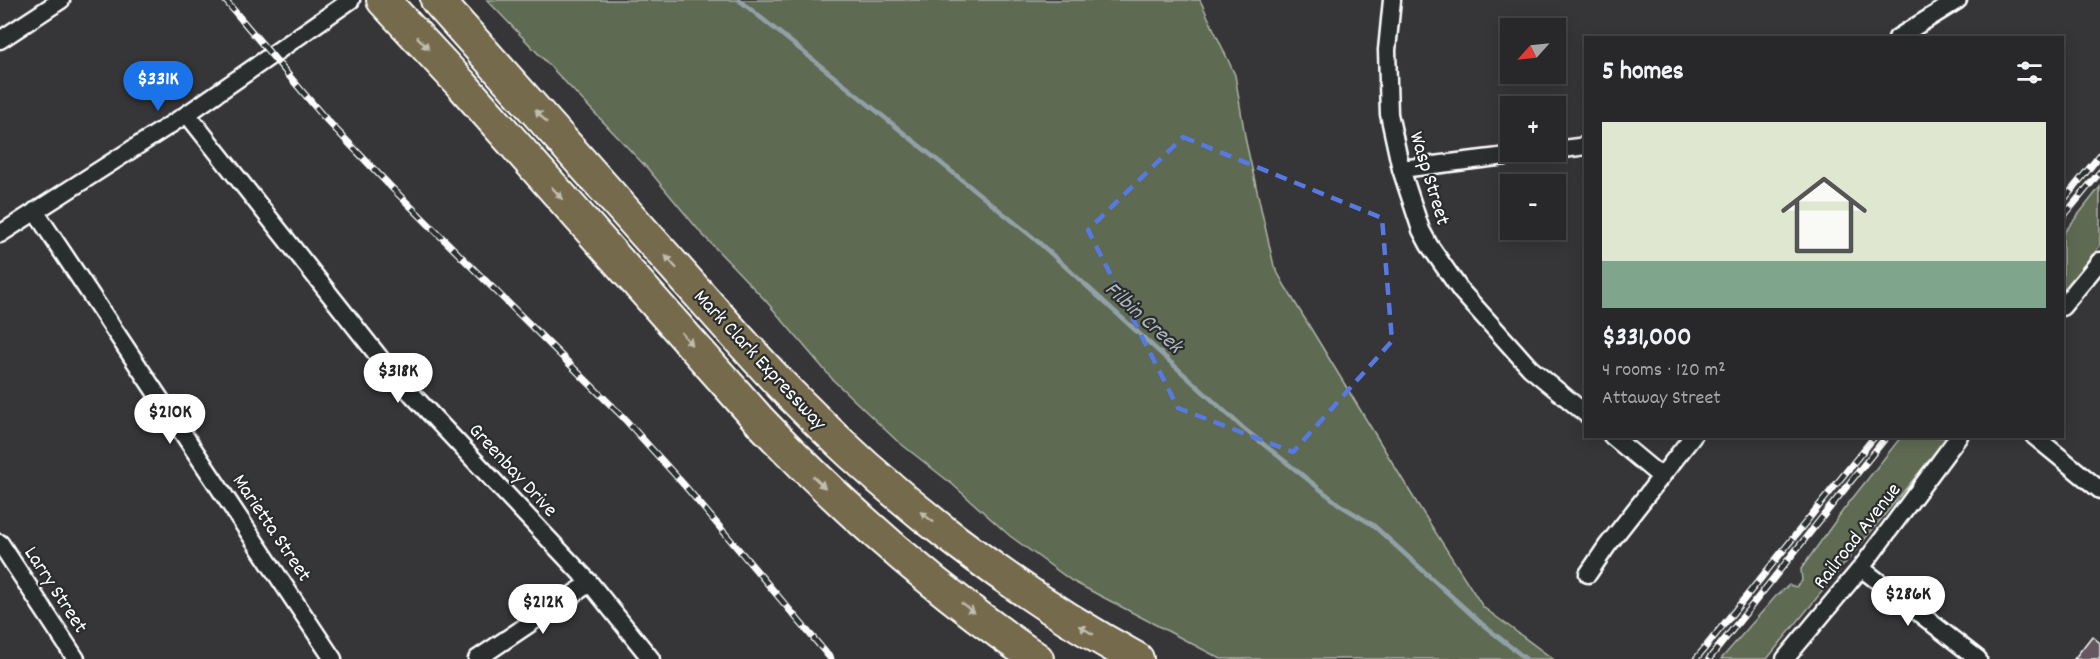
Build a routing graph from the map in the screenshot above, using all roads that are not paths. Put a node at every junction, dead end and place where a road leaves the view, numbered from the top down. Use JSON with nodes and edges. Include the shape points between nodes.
{"nodes":[{"id":1,"x":61,"y":0,"type":"edge"},
{"id":2,"x":351,"y":0,"type":"edge"},
{"id":3,"x":383,"y":0,"type":"edge"},
{"id":4,"x":437,"y":0,"type":"edge"},
{"id":5,"x":1392,"y":0,"type":"edge"},
{"id":6,"x":1958,"y":0,"type":"edge"},
{"id":7,"x":1900,"y":36,"type":"edge"},
{"id":8,"x":0,"y":40,"type":"edge"},
{"id":9,"x":187,"y":114,"type":"junction"},
{"id":10,"x":1584,"y":147,"type":"edge"},
{"id":11,"x":1566,"y":149,"type":"edge"},
{"id":12,"x":1500,"y":157,"type":"edge"},
{"id":13,"x":1401,"y":169,"type":"junction"},
{"id":14,"x":35,"y":211,"type":"junction"},
{"id":15,"x":0,"y":234,"type":"edge"},
{"id":16,"x":2100,"y":261,"type":"edge"},
{"id":17,"x":2064,"y":305,"type":"edge"},
{"id":18,"x":1584,"y":412,"type":"edge"},
{"id":19,"x":1614,"y":438,"type":"edge"},
{"id":20,"x":1691,"y":438,"type":"edge"},
{"id":21,"x":1958,"y":438,"type":"edge"},
{"id":22,"x":2036,"y":438,"type":"edge"},
{"id":23,"x":1660,"y":476,"type":"junction"},
{"id":24,"x":2100,"y":489,"type":"edge"},
{"id":25,"x":0,"y":543,"type":"edge"},
{"id":26,"x":1861,"y":568,"type":"junction"},
{"id":27,"x":1588,"y":574,"type":"dead end"},
{"id":28,"x":590,"y":583,"type":"junction"},
{"id":29,"x":76,"y":659,"type":"edge"},
{"id":30,"x":333,"y":659,"type":"edge"},
{"id":31,"x":477,"y":659,"type":"edge"},
{"id":32,"x":651,"y":659,"type":"edge"},
{"id":33,"x":1037,"y":659,"type":"edge"},
{"id":34,"x":1137,"y":659,"type":"edge"},
{"id":35,"x":1785,"y":659,"type":"edge"},
{"id":36,"x":1978,"y":659,"type":"edge"}],
"edges":[{"from":1,"to":8,"type":"street"},
{"from":2,"to":9,"type":"street"},
{"from":3,"to":33,"type":"highway","name":"Mark Clark Expressway","one_way":true,"via":[[803,466],[928,578]]},
{"from":34,"to":4,"type":"highway","name":"Mark Clark Expressway","one_way":true,"via":[[1072,621],[971,551],[851,453],[777,379]]},
{"from":5,"to":13,"type":"street","name":"Wasp Street","via":[[1387,50],[1389,114]]},
{"from":6,"to":7,"type":"street"},
{"from":9,"to":14,"type":"street"},
{"from":9,"to":28,"type":"street","name":"Greenbay Drive","via":[[391,372]]},
{"from":10,"to":11,"type":"street"},
{"from":12,"to":13,"type":"street"},
{"from":13,"to":18,"type":"street","name":"Wasp Street","via":[[1421,230],[1461,291],[1530,368]]},
{"from":14,"to":15,"type":"street"},
{"from":14,"to":30,"type":"street","name":"Marietta Street"},
{"from":16,"to":17,"type":"street"},
{"from":19,"to":23,"type":"street"},
{"from":20,"to":23,"type":"street"},
{"from":21,"to":26,"type":"street","name":"Railroad Avenue"},
{"from":22,"to":24,"type":"street"},
{"from":23,"to":27,"type":"street"},
{"from":25,"to":29,"type":"street","name":"Larry Street"},
{"from":26,"to":35,"type":"street","name":"Railroad Avenue"},
{"from":26,"to":36,"type":"street"},
{"from":28,"to":31,"type":"street"},
{"from":28,"to":32,"type":"street","name":"Greenbay Drive"}]}
